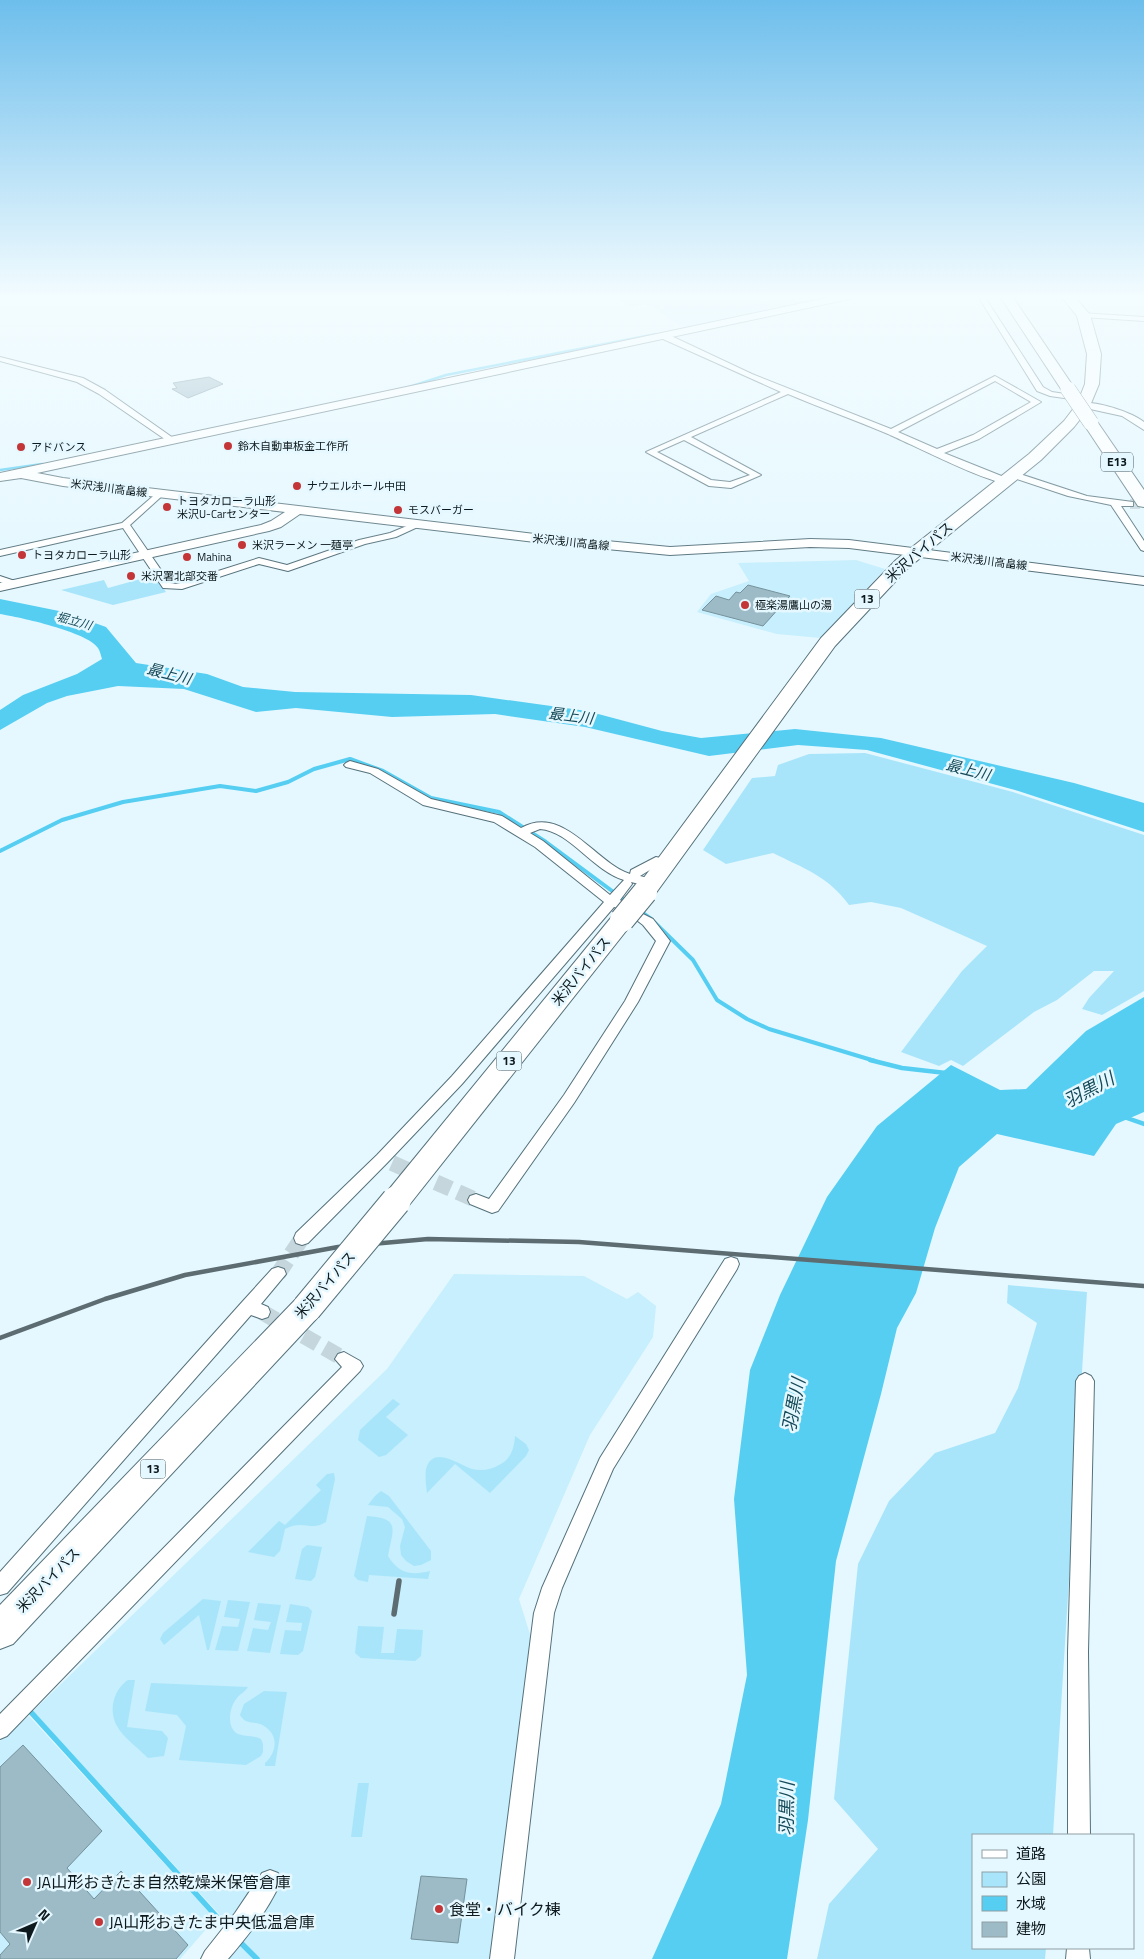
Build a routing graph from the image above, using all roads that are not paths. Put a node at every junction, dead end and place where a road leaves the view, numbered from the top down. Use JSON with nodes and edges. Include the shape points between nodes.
{"nodes":[{"id":1,"x":94,"y":387,"type":"edge"},
{"id":2,"x":424,"y":387,"type":"edge"},
{"id":3,"x":780,"y":387,"type":"edge"},
{"id":4,"x":977,"y":387,"type":"edge"},
{"id":5,"x":1011,"y":387,"type":"edge"},
{"id":6,"x":1041,"y":387,"type":"edge"},
{"id":7,"x":1091,"y":387,"type":"edge"},
{"id":8,"x":1071,"y":388,"type":"edge"},
{"id":9,"x":789,"y":391,"type":"junction"},
{"id":10,"x":1085,"y":403,"type":"junction"},
{"id":11,"x":1094,"y":422,"type":"junction"},
{"id":12,"x":1144,"y":427,"type":"edge"},
{"id":13,"x":892,"y":432,"type":"junction"},
{"id":14,"x":684,"y":437,"type":"junction"},
{"id":15,"x":172,"y":440,"type":"junction"},
{"id":16,"x":938,"y":452,"type":"junction"},
{"id":17,"x":21,"y":474,"type":"junction"},
{"id":18,"x":0,"y":477,"type":"edge"},
{"id":19,"x":1010,"y":478,"type":"junction"},
{"id":20,"x":1144,"y":489,"type":"edge"},
{"id":21,"x":159,"y":494,"type":"junction"},
{"id":22,"x":1137,"y":503,"type":"edge"},
{"id":23,"x":1114,"y":504,"type":"junction"},
{"id":24,"x":297,"y":510,"type":"junction"},
{"id":25,"x":125,"y":525,"type":"junction"},
{"id":26,"x":417,"y":525,"type":"junction"},
{"id":27,"x":1144,"y":548,"type":"edge"},
{"id":28,"x":917,"y":551,"type":"junction"},
{"id":29,"x":0,"y":553,"type":"edge"},
{"id":30,"x":147,"y":555,"type":"junction"},
{"id":31,"x":0,"y":579,"type":"edge"},
{"id":32,"x":1144,"y":581,"type":"edge"},
{"id":33,"x":14,"y":584,"type":"junction"},
{"id":34,"x":0,"y":587,"type":"edge"},
{"id":35,"x":350,"y":765,"type":"dead end"},
{"id":36,"x":526,"y":830,"type":"junction"},
{"id":37,"x":629,"y":896,"type":"junction"},
{"id":38,"x":476,"y":1200,"type":"tunnel mouth"},
{"id":39,"x":302,"y":1238,"type":"tunnel mouth"},
{"id":40,"x":730,"y":1264,"type":"dead end"},
{"id":41,"x":278,"y":1274,"type":"tunnel mouth"},
{"id":42,"x":344,"y":1359,"type":"dead end"},
{"id":43,"x":1085,"y":1381,"type":"dead end"},
{"id":44,"x":0,"y":1586,"type":"edge"},
{"id":45,"x":0,"y":1631,"type":"edge"},
{"id":46,"x":0,"y":1729,"type":"edge"},
{"id":47,"x":1079,"y":1834,"type":"edge"},
{"id":48,"x":270,"y":1881,"type":"dead end"},
{"id":49,"x":226,"y":1945,"type":"edge"},
{"id":50,"x":502,"y":1959,"type":"edge"}],
"edges":[{"from":1,"to":15,"type":"street"},
{"from":2,"to":15,"type":"main road"},
{"from":3,"to":9,"type":"street"},
{"from":4,"to":13,"type":"street"},
{"from":5,"to":16,"type":"street","via":[[1037,402],[976,437]]},
{"from":6,"to":10,"type":"street","via":[[1043,391]]},
{"from":7,"to":10,"type":"highway","name":"米沢バイパス","number":"13"},
{"from":8,"to":11,"type":"highway","number":"E13","bridge":true},
{"from":9,"to":13,"type":"street"},
{"from":9,"to":14,"type":"street"},
{"from":10,"to":12,"type":"street","via":[[1138,421]]},
{"from":10,"to":19,"type":"highway","name":"米沢バイパス","number":"13","via":[[1069,424]]},
{"from":11,"to":20,"type":"highway","number":"E13"},
{"from":11,"to":22,"type":"highway","number":"E13"},
{"from":13,"to":16,"type":"street"},
{"from":14,"to":14,"type":"street","via":[[650,452],[709,483],[731,485],[758,474]]},
{"from":15,"to":17,"type":"main road"},
{"from":16,"to":19,"type":"street","via":[[961,464]]},
{"from":17,"to":18,"type":"main road","name":"米沢浅川高畠線"},
{"from":17,"to":21,"type":"main road","name":"米沢浅川高畠線"},
{"from":19,"to":23,"type":"street"},
{"from":19,"to":28,"type":"highway","name":"米沢バイパス","number":"13"},
{"from":21,"to":24,"type":"main road","name":"米沢浅川高畠線"},
{"from":21,"to":25,"type":"street"},
{"from":22,"to":23,"type":"street"},
{"from":23,"to":27,"type":"street"},
{"from":24,"to":26,"type":"main road","name":"米沢浅川高畠線"},
{"from":24,"to":30,"type":"street","via":[[264,528]]},
{"from":25,"to":29,"type":"street"},
{"from":25,"to":30,"type":"street"},
{"from":26,"to":28,"type":"main road","name":"米沢浅川高畠線","via":[[670,552],[822,543]]},
{"from":26,"to":30,"type":"street","via":[[288,568],[259,561],[178,587],[167,586]]},
{"from":28,"to":32,"type":"main road","name":"米沢浅川高畠線"},
{"from":28,"to":37,"type":"highway","name":"米沢バイパス","number":"13","via":[[870,596],[822,650],[668,859]]},
{"from":30,"to":33,"type":"street"},
{"from":31,"to":33,"type":"street"},
{"from":33,"to":34,"type":"street"},
{"from":35,"to":36,"type":"street","via":[[374,771],[427,802],[491,816]]},
{"from":36,"to":37,"type":"street"},
{"from":36,"to":37,"type":"street","via":[[548,826],[567,836],[617,874]]},
{"from":37,"to":38,"type":"street","via":[[662,941],[631,1002],[569,1099],[492,1207]]},
{"from":37,"to":39,"type":"street","via":[[456,1080],[387,1161]]},
{"from":37,"to":45,"type":"highway","name":"米沢バイパス","number":"13","bridge":true,"via":[[396,1201],[307,1308]]},
{"from":40,"to":50,"type":"street","via":[[606,1464],[552,1588],[544,1613]]},
{"from":41,"to":44,"type":"street","via":[[256,1309]]},
{"from":42,"to":46,"type":"street","via":[[354,1366]]},
{"from":43,"to":47,"type":"street","via":[[1078,1652]]},
{"from":48,"to":49,"type":"street"}]}
